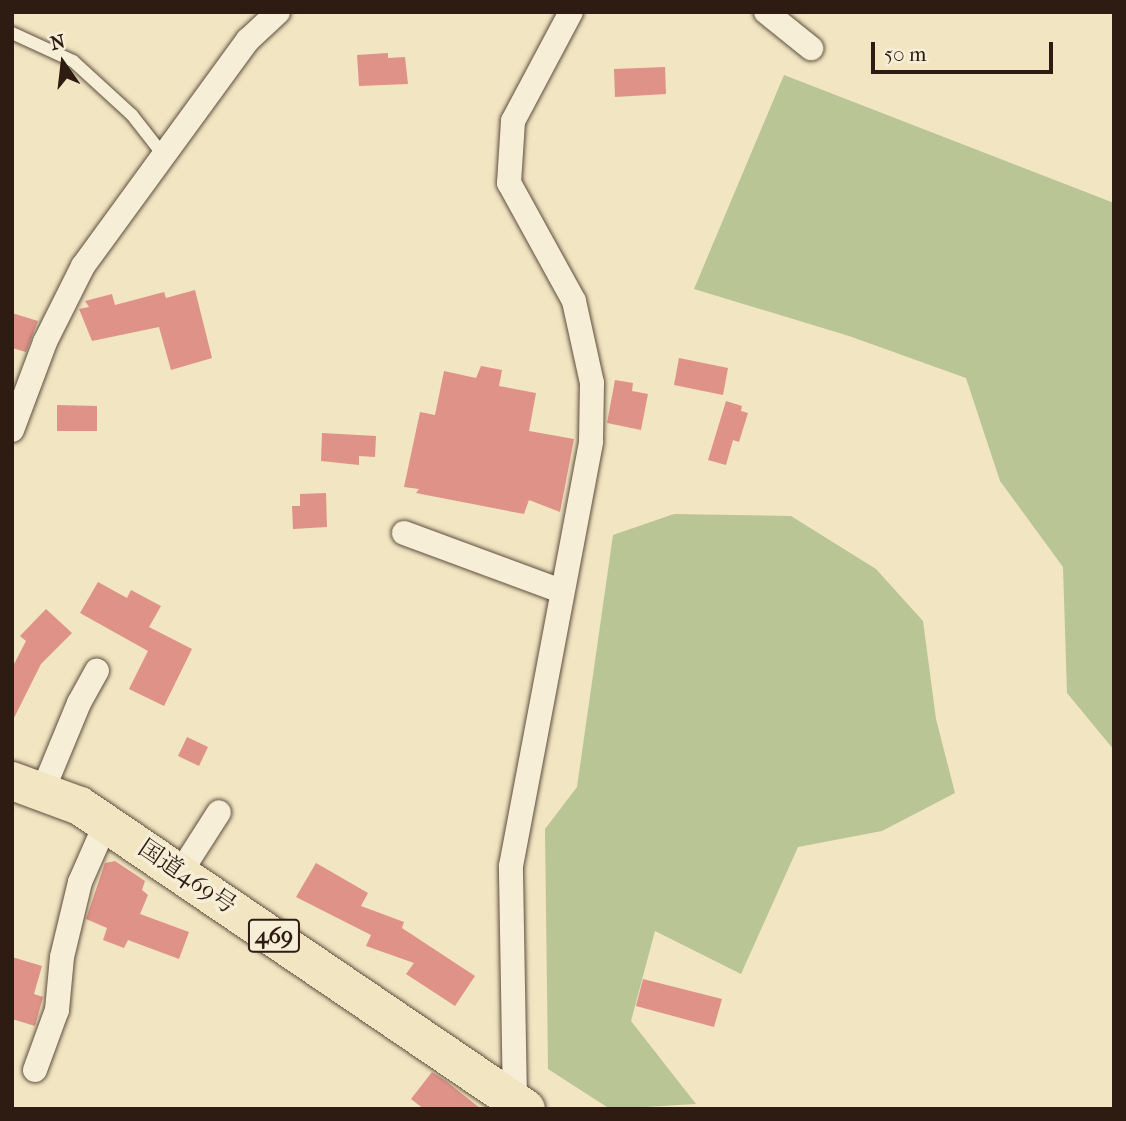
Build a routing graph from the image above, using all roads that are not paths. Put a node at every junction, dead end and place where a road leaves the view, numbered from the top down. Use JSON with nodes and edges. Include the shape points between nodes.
{"nodes":[{"id":1,"x":278,"y":12,"type":"edge"},
{"id":2,"x":571,"y":12,"type":"edge"},
{"id":3,"x":766,"y":12,"type":"edge"},
{"id":4,"x":12,"y":33,"type":"edge"},
{"id":5,"x":811,"y":48,"type":"dead end"},
{"id":6,"x":164,"y":156,"type":"junction"},
{"id":7,"x":12,"y":429,"type":"edge"},
{"id":8,"x":404,"y":533,"type":"dead end"},
{"id":9,"x":561,"y":591,"type":"junction"},
{"id":10,"x":97,"y":671,"type":"dead end"},
{"id":11,"x":28,"y":785,"type":"edge"},
{"id":12,"x":219,"y":812,"type":"dead end"},
{"id":13,"x":106,"y":822,"type":"junction"},
{"id":14,"x":180,"y":873,"type":"junction"},
{"id":15,"x":35,"y":1070,"type":"dead end"},
{"id":16,"x":520,"y":1105,"type":"edge"}],
"edges":[{"from":1,"to":6,"type":"street","via":[[248,40]]},
{"from":2,"to":9,"type":"street","via":[[513,121],[509,183],[574,301],[592,383],[591,441]]},
{"from":3,"to":5,"type":"street"},
{"from":4,"to":6,"type":"lane","via":[[73,61],[132,115]]},
{"from":6,"to":7,"type":"street","via":[[83,265],[45,342]]},
{"from":8,"to":9,"type":"street"},
{"from":9,"to":16,"type":"street","via":[[511,866]]},
{"from":10,"to":11,"type":"street"},
{"from":11,"to":13,"type":"highway","name":"国道469号","number":"469"},
{"from":12,"to":14,"type":"street"},
{"from":13,"to":14,"type":"highway","name":"国道469号","number":"469"},
{"from":13,"to":15,"type":"street","via":[[80,882],[62,957],[58,1010]]},
{"from":14,"to":16,"type":"highway","name":"国道469号","number":"469"}]}
